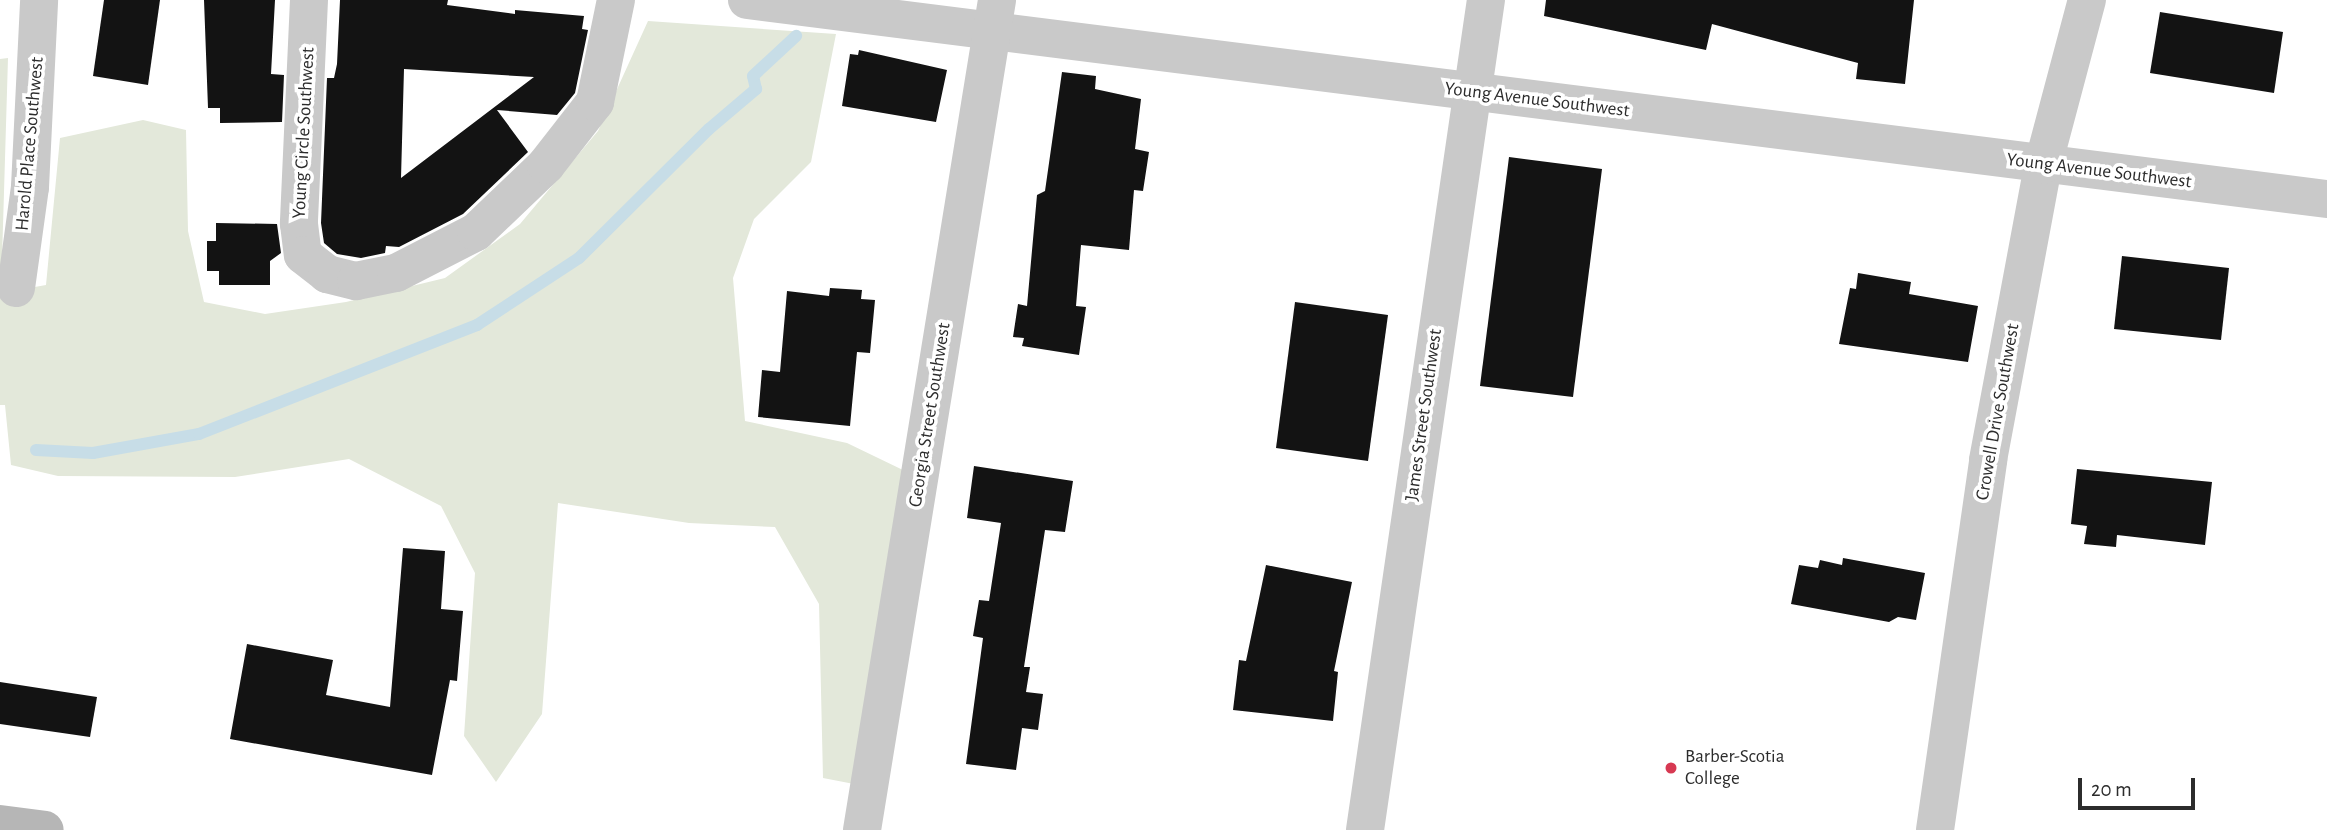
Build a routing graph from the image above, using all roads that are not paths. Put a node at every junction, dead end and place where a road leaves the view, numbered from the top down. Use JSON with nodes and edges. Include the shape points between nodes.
{"nodes":[{"id":1,"x":39,"y":0,"type":"edge"},
{"id":2,"x":309,"y":0,"type":"edge"},
{"id":3,"x":616,"y":0,"type":"edge"},
{"id":4,"x":747,"y":0,"type":"edge"},
{"id":5,"x":1486,"y":0,"type":"edge"},
{"id":6,"x":2087,"y":0,"type":"edge"},
{"id":7,"x":995,"y":15,"type":"edge"},
{"id":8,"x":1471,"y":92,"type":"junction"},
{"id":9,"x":2043,"y":165,"type":"junction"},
{"id":10,"x":2327,"y":199,"type":"edge"},
{"id":11,"x":16,"y":288,"type":"dead end"},
{"id":12,"x":0,"y":824,"type":"edge"},
{"id":13,"x":45,"y":830,"type":"edge"},
{"id":14,"x":862,"y":830,"type":"edge"},
{"id":15,"x":1365,"y":830,"type":"edge"},
{"id":16,"x":1935,"y":830,"type":"edge"}],
"edges":[{"from":1,"to":11,"type":"street","name":"Harold Place Southwest","via":[[31,174]]},
{"from":2,"to":3,"type":"street","name":"Young Circle Southwest","via":[[299,223],[303,255],[327,275],[356,281],[396,273],[476,232],[546,165],[595,102]]},
{"from":4,"to":7,"type":"street","name":"Young Avenue Southwest"},
{"from":5,"to":8,"type":"street","name":"James Street Southwest"},
{"from":6,"to":9,"type":"street","name":"Crowell Drive Southwest"},
{"from":7,"to":8,"type":"street","name":"Young Avenue Southwest"},
{"from":7,"to":14,"type":"street","name":"Georgia Street Southwest"},
{"from":8,"to":9,"type":"street","name":"Young Avenue Southwest"},
{"from":8,"to":15,"type":"street","name":"James Street Southwest"},
{"from":9,"to":10,"type":"street","name":"Young Avenue Southwest"},
{"from":9,"to":16,"type":"street","name":"Crowell Drive Southwest","via":[[1987,460]]},
{"from":12,"to":13,"type":"street"}]}
